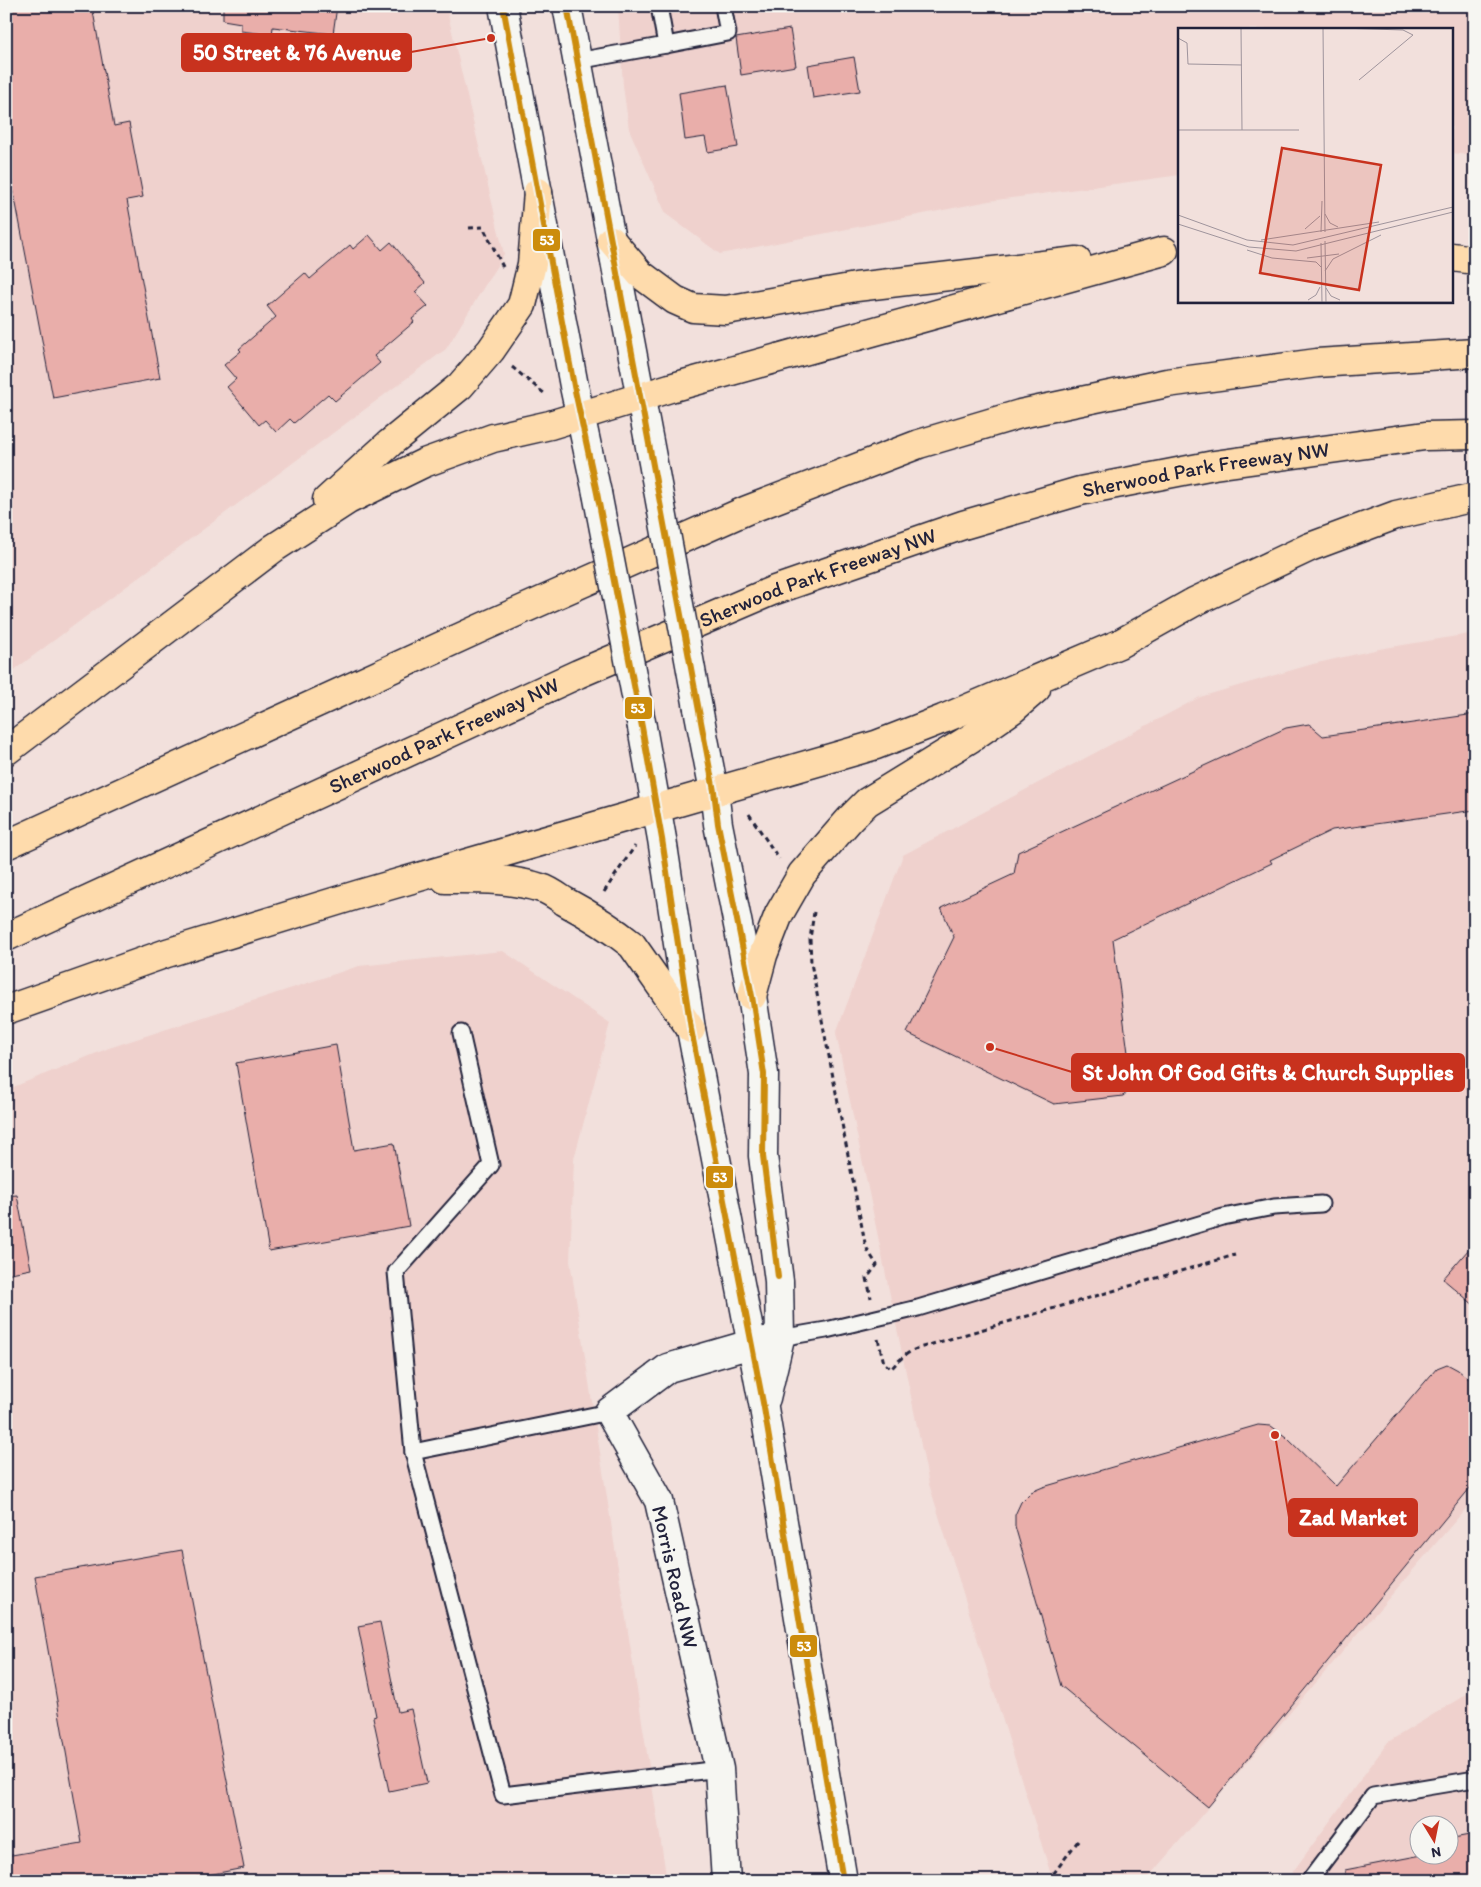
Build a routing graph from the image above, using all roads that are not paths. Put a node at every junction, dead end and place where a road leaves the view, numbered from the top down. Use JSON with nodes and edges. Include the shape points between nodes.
{"nodes":[{"id":1,"x":503,"y":6,"type":"edge"},
{"id":2,"x":567,"y":6,"type":"edge"},
{"id":3,"x":659,"y":6,"type":"edge"},
{"id":4,"x":723,"y":6,"type":"edge"},
{"id":5,"x":666,"y":44,"type":"junction"},
{"id":6,"x":578,"y":60,"type":"junction"},
{"id":7,"x":538,"y":192,"type":"junction"},
{"id":8,"x":611,"y":240,"type":"junction"},
{"id":9,"x":1172,"y":251,"type":"edge"},
{"id":10,"x":1454,"y":257,"type":"edge"},
{"id":11,"x":1475,"y":260,"type":"edge"},
{"id":12,"x":1475,"y":353,"type":"edge"},
{"id":13,"x":640,"y":398,"type":"junction"},
{"id":14,"x":581,"y":416,"type":"junction"},
{"id":15,"x":1475,"y":435,"type":"edge"},
{"id":16,"x":1475,"y":497,"type":"edge"},
{"id":17,"x":274,"y":548,"type":"junction"},
{"id":18,"x":1060,"y":669,"type":"junction"},
{"id":19,"x":6,"y":751,"type":"edge"},
{"id":20,"x":714,"y":791,"type":"junction"},
{"id":21,"x":655,"y":808,"type":"junction"},
{"id":22,"x":6,"y":845,"type":"edge"},
{"id":23,"x":406,"y":880,"type":"junction"},
{"id":24,"x":6,"y":937,"type":"edge"},
{"id":25,"x":752,"y":996,"type":"junction"},
{"id":26,"x":6,"y":1010,"type":"edge"},
{"id":27,"x":691,"y":1028,"type":"junction"},
{"id":28,"x":461,"y":1033,"type":"dead end"},
{"id":29,"x":1320,"y":1204,"type":"dead end"},
{"id":30,"x":780,"y":1338,"type":"junction"},
{"id":31,"x":751,"y":1344,"type":"junction"},
{"id":32,"x":764,"y":1408,"type":"junction"},
{"id":33,"x":609,"y":1412,"type":"junction"},
{"id":34,"x":413,"y":1452,"type":"junction"},
{"id":35,"x":719,"y":1769,"type":"junction"},
{"id":36,"x":1475,"y":1779,"type":"edge"},
{"id":37,"x":726,"y":1881,"type":"edge"},
{"id":38,"x":842,"y":1881,"type":"edge"},
{"id":39,"x":1309,"y":1881,"type":"edge"}],
"edges":[{"from":1,"to":7,"type":"main road"},
{"from":2,"to":6,"type":"main road"},
{"from":3,"to":5,"type":"lane"},
{"from":4,"to":5,"type":"lane","via":[[728,33]]},
{"from":5,"to":6,"type":"lane"},
{"from":6,"to":8,"type":"main road"},
{"from":7,"to":14,"type":"main road"},
{"from":7,"to":17,"type":"highway","via":[[532,264],[522,305],[491,350],[460,386],[390,443]]},
{"from":8,"to":9,"type":"highway","via":[[640,274],[675,300],[693,308],[726,310],[856,287]]},
{"from":8,"to":13,"type":"main road"},
{"from":9,"to":13,"type":"highway"},
{"from":10,"to":11,"type":"highway"},
{"from":12,"to":22,"type":"highway","via":[[1317,363],[1168,383],[1020,414],[919,444],[738,514]]},
{"from":13,"to":14,"type":"highway"},
{"from":13,"to":20,"type":"main road","bridge":true},
{"from":14,"to":17,"type":"highway","via":[[493,438],[424,463],[348,500]]},
{"from":14,"to":21,"type":"main road","bridge":true},
{"from":15,"to":24,"type":"highway","name":"Sherwood Park Freeway NW","via":[[1425,436],[1214,465],[1080,491],[781,587],[578,674]]},
{"from":16,"to":18,"type":"highway","via":[[1396,515],[1310,547],[1194,602],[1119,644]]},
{"from":17,"to":19,"type":"highway"},
{"from":18,"to":20,"type":"highway","via":[[876,745]]},
{"from":18,"to":25,"type":"highway","via":[[971,738],[867,802],[795,884],[763,954]]},
{"from":20,"to":21,"type":"highway"},
{"from":20,"to":25,"type":"main road"},
{"from":21,"to":23,"type":"highway"},
{"from":21,"to":27,"type":"main road"},
{"from":23,"to":26,"type":"highway","via":[[167,953]]},
{"from":23,"to":27,"type":"highway","via":[[486,878],[543,888],[632,945]]},
{"from":25,"to":30,"type":"main road","via":[[764,1074],[764,1156],[779,1281]]},
{"from":27,"to":31,"type":"main road"},
{"from":28,"to":34,"type":"lane","via":[[491,1165],[396,1272]]},
{"from":29,"to":30,"type":"lane","via":[[1274,1207],[1223,1217],[874,1319]]},
{"from":30,"to":31,"type":"main road"},
{"from":30,"to":32,"type":"main road"},
{"from":31,"to":32,"type":"main road"},
{"from":31,"to":33,"type":"main road","via":[[668,1368]]},
{"from":32,"to":38,"type":"main road"},
{"from":33,"to":34,"type":"lane"},
{"from":33,"to":35,"type":"main road","name":"Morris Road NW","via":[[659,1501]]},
{"from":34,"to":35,"type":"lane","via":[[502,1795]]},
{"from":35,"to":37,"type":"main road","name":"Morris Road NW"},
{"from":36,"to":39,"type":"lane","via":[[1373,1796]]}]}
